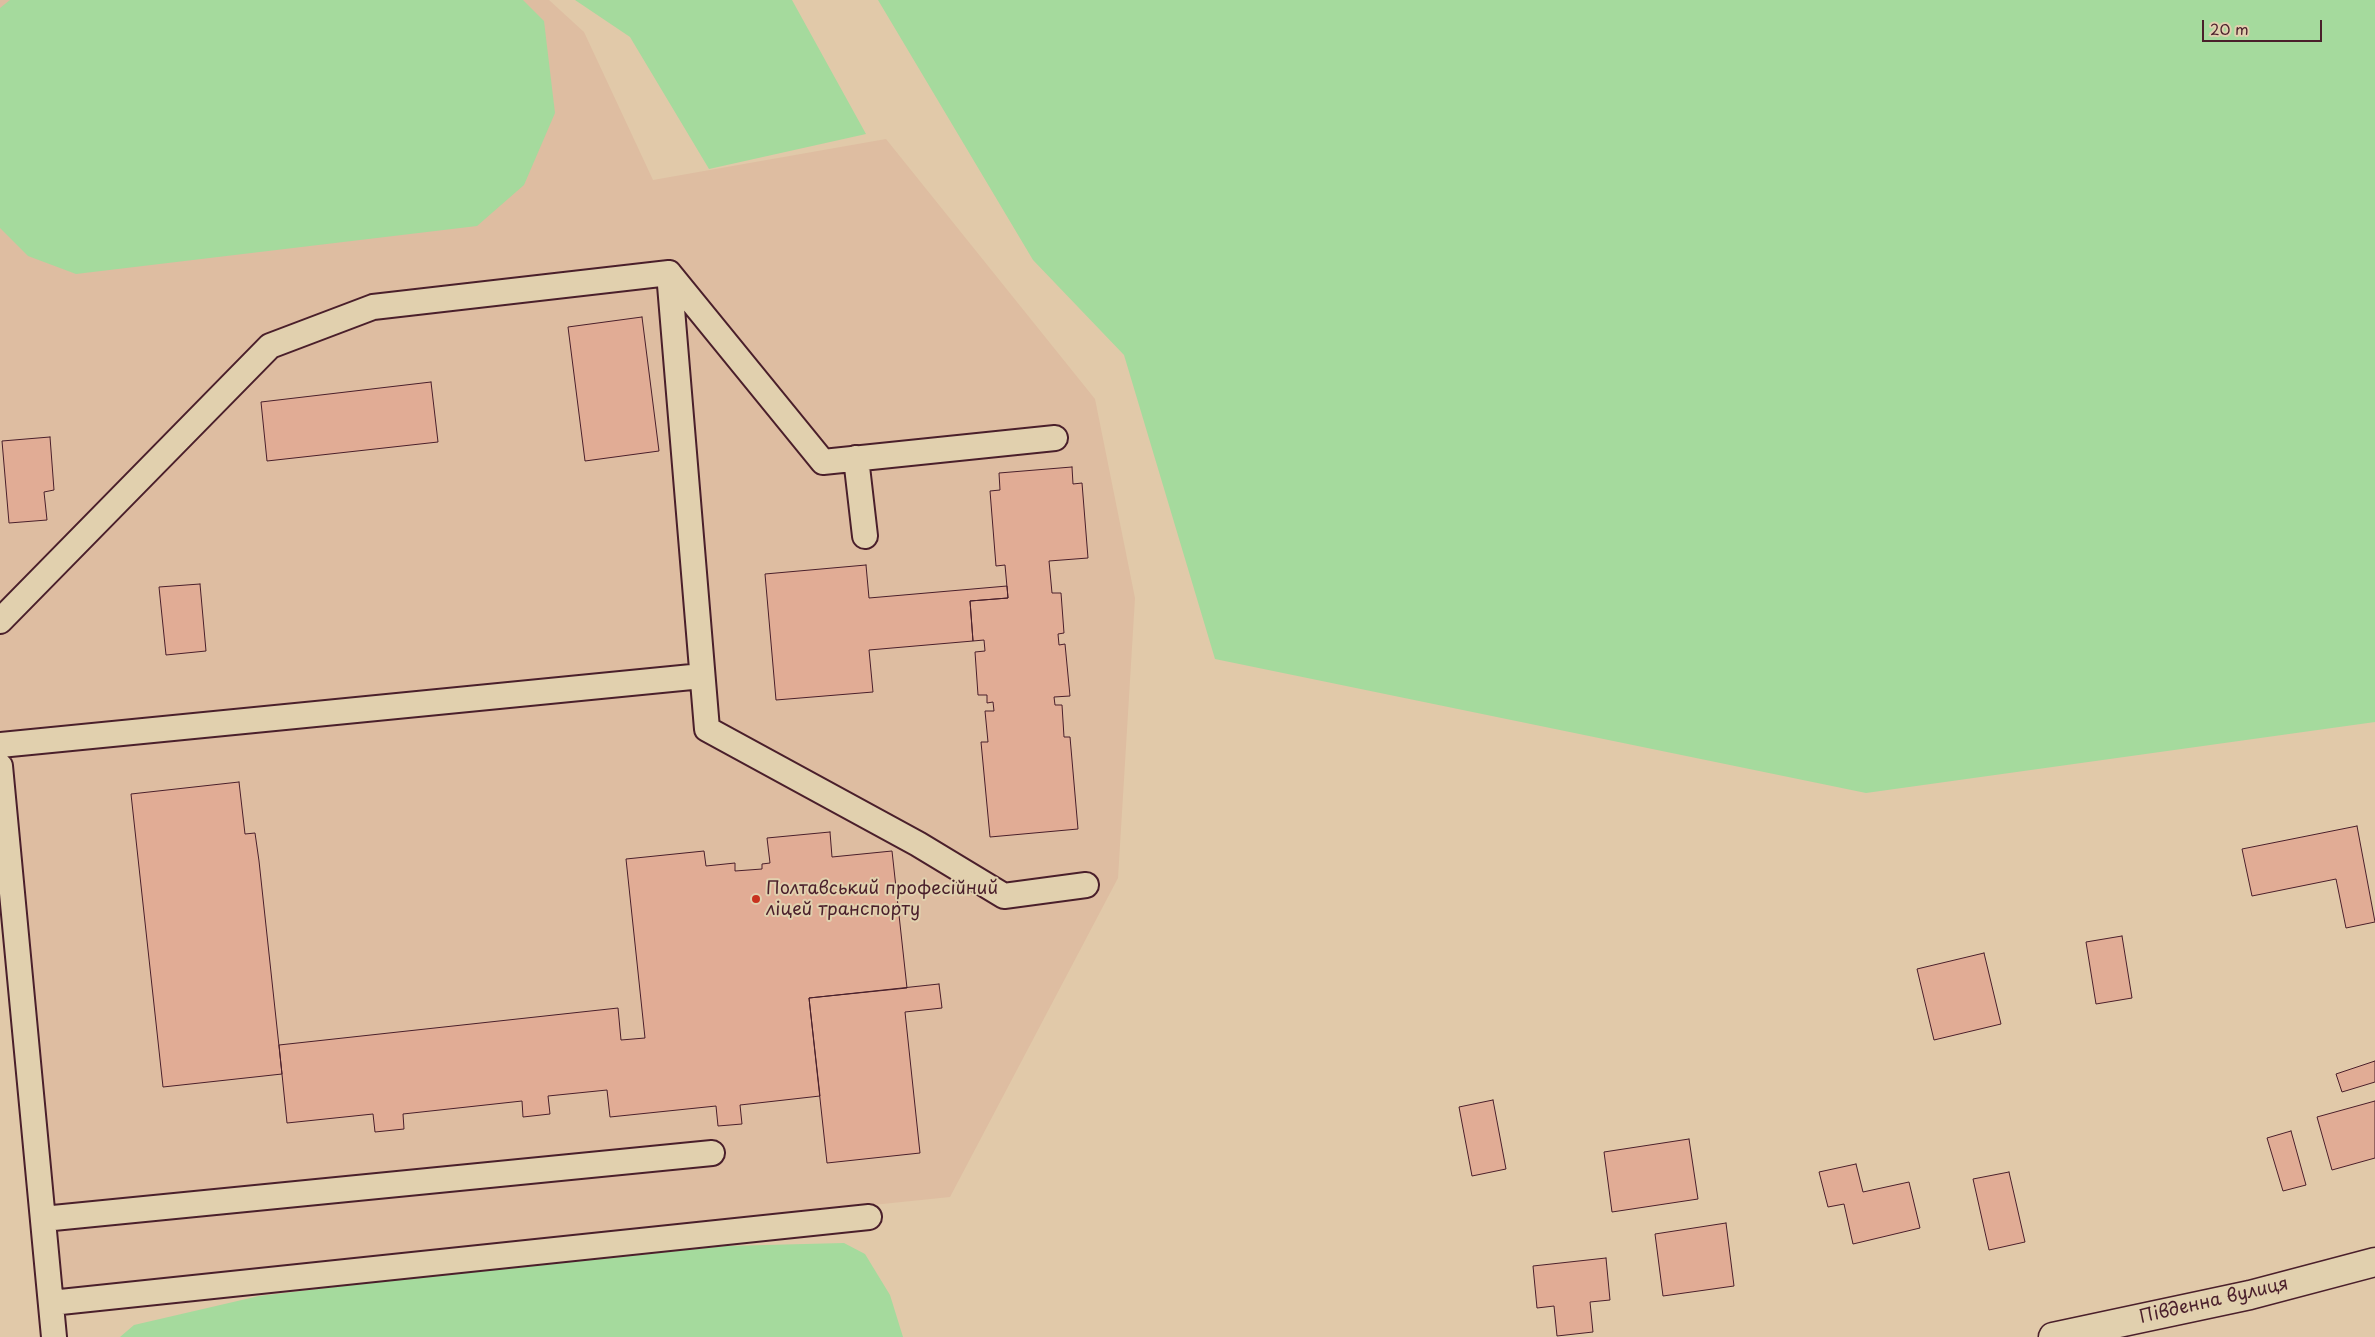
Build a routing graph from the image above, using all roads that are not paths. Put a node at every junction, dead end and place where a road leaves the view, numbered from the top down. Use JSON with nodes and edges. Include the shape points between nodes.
{"nodes":[{"id":1,"x":669,"y":273,"type":"junction"},
{"id":2,"x":1055,"y":438,"type":"dead end"},
{"id":3,"x":856,"y":458,"type":"junction"},
{"id":4,"x":865,"y":536,"type":"dead end"},
{"id":5,"x":0,"y":621,"type":"edge"},
{"id":6,"x":702,"y":676,"type":"junction"},
{"id":7,"x":0,"y":745,"type":"edge"},
{"id":8,"x":0,"y":766,"type":"edge"},
{"id":9,"x":1086,"y":885,"type":"dead end"},
{"id":10,"x":712,"y":1153,"type":"dead end"},
{"id":11,"x":869,"y":1218,"type":"dead end"},
{"id":12,"x":43,"y":1219,"type":"junction"},
{"id":13,"x":2375,"y":1262,"type":"edge"},
{"id":14,"x":51,"y":1303,"type":"junction"},
{"id":15,"x":54,"y":1337,"type":"edge"},
{"id":16,"x":2053,"y":1337,"type":"edge"}],
"edges":[{"from":1,"to":3,"type":"lane","via":[[823,462]]},
{"from":1,"to":5,"type":"lane","via":[[373,308],[270,346]]},
{"from":1,"to":6,"type":"lane"},
{"from":2,"to":3,"type":"lane"},
{"from":3,"to":4,"type":"lane"},
{"from":6,"to":7,"type":"lane"},
{"from":6,"to":9,"type":"lane","via":[[707,729],[918,844],[1004,896]]},
{"from":8,"to":12,"type":"lane"},
{"from":10,"to":12,"type":"lane"},
{"from":11,"to":14,"type":"lane"},
{"from":12,"to":14,"type":"lane"},
{"from":13,"to":16,"type":"street","name":"Південна вулиця","via":[[2250,1295]]},
{"from":14,"to":15,"type":"lane"}]}
